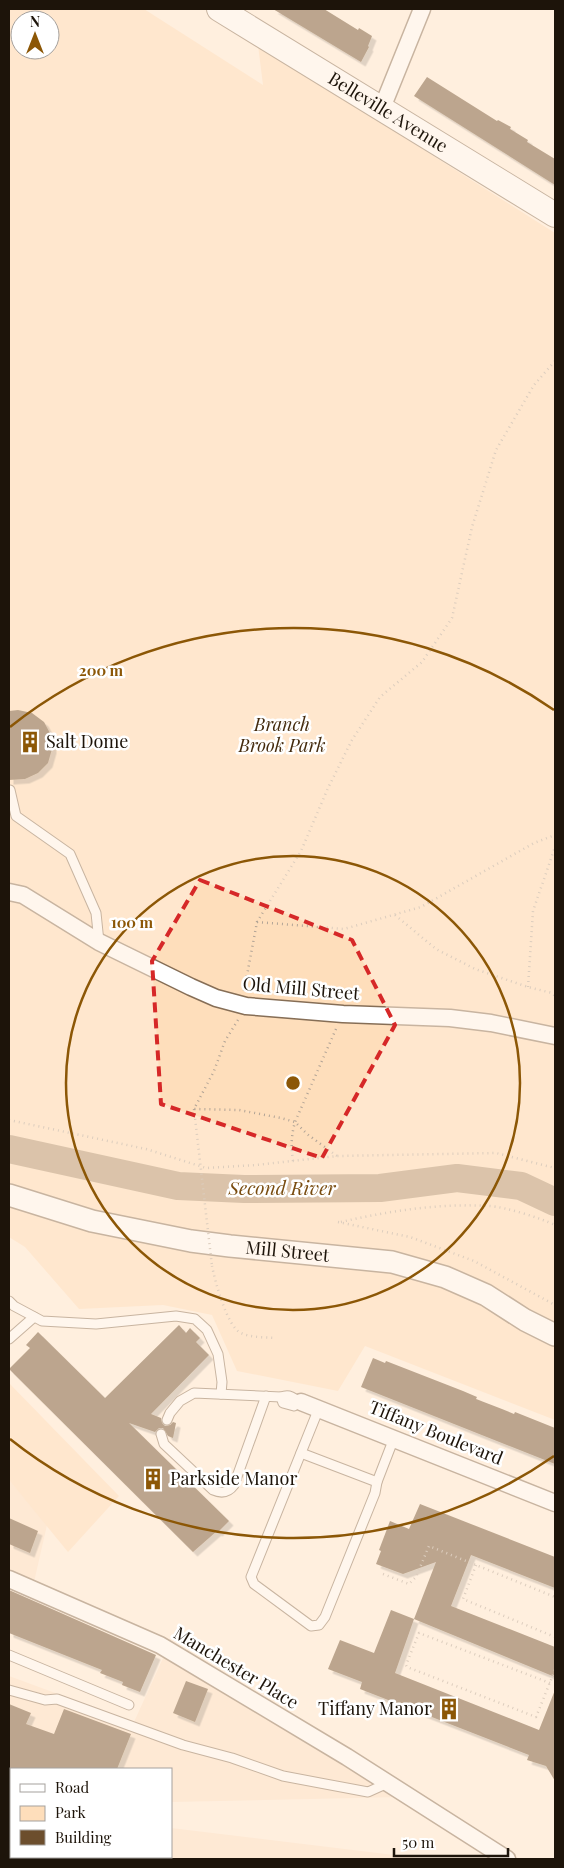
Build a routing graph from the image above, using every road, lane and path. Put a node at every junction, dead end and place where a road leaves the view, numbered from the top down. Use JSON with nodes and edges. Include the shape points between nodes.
{"nodes":[{"id":1,"x":422,"y":9,"type":"edge"},
{"id":2,"x":230,"y":12,"type":"edge"},
{"id":3,"x":382,"y":108,"type":"junction"},
{"id":4,"x":555,"y":215,"type":"edge"},
{"id":5,"x":555,"y":361,"type":"edge"},
{"id":6,"x":10,"y":790,"type":"dead end"},
{"id":7,"x":555,"y":835,"type":"edge"},
{"id":8,"x":555,"y":847,"type":"edge"},
{"id":9,"x":9,"y":892,"type":"edge"},
{"id":10,"x":395,"y":915,"type":"junction"},
{"id":11,"x":257,"y":922,"type":"junction"},
{"id":12,"x":99,"y":942,"type":"junction"},
{"id":13,"x":528,"y":987,"type":"junction"},
{"id":14,"x":555,"y":996,"type":"edge"},
{"id":15,"x":241,"y":1005,"type":"junction"},
{"id":16,"x":343,"y":1014,"type":"junction"},
{"id":17,"x":555,"y":1036,"type":"edge"},
{"id":18,"x":194,"y":1109,"type":"junction"},
{"id":19,"x":9,"y":1120,"type":"edge"},
{"id":20,"x":295,"y":1122,"type":"junction"},
{"id":21,"x":337,"y":1156,"type":"junction"},
{"id":22,"x":293,"y":1161,"type":"junction"},
{"id":23,"x":555,"y":1168,"type":"edge"},
{"id":24,"x":9,"y":1195,"type":"edge"},
{"id":25,"x":555,"y":1225,"type":"edge"},
{"id":26,"x":9,"y":1301,"type":"edge"},
{"id":27,"x":555,"y":1305,"type":"edge"},
{"id":28,"x":34,"y":1317,"type":"junction"},
{"id":29,"x":555,"y":1335,"type":"edge"},
{"id":30,"x":276,"y":1338,"type":"dead end"},
{"id":31,"x":9,"y":1340,"type":"edge"},
{"id":32,"x":220,"y":1394,"type":"junction"},
{"id":33,"x":266,"y":1396,"type":"junction"},
{"id":34,"x":299,"y":1401,"type":"joint"},
{"id":35,"x":319,"y":1408,"type":"junction"},
{"id":36,"x":167,"y":1420,"type":"dead end"},
{"id":37,"x":161,"y":1434,"type":"dead end"},
{"id":38,"x":394,"y":1438,"type":"junction"},
{"id":39,"x":301,"y":1453,"type":"junction"},
{"id":40,"x":377,"y":1482,"type":"junction"},
{"id":41,"x":555,"y":1503,"type":"edge"},
{"id":42,"x":476,"y":1565,"type":"junction"},
{"id":43,"x":383,"y":1574,"type":"dead end"},
{"id":44,"x":9,"y":1579,"type":"edge"},
{"id":45,"x":555,"y":1597,"type":"edge"},
{"id":46,"x":555,"y":1637,"type":"edge"},
{"id":47,"x":9,"y":1655,"type":"edge"},
{"id":48,"x":555,"y":1670,"type":"edge"},
{"id":49,"x":550,"y":1683,"type":"junction"},
{"id":50,"x":9,"y":1690,"type":"edge"},
{"id":51,"x":129,"y":1706,"type":"dead end"},
{"id":52,"x":388,"y":1783,"type":"junction"},
{"id":53,"x":507,"y":1859,"type":"edge"}],
"edges":[{"from":1,"to":3,"type":"street"},
{"from":2,"to":3,"type":"main road","name":"Belleville Avenue"},
{"from":3,"to":4,"type":"main road","name":"Belleville Avenue"},
{"from":5,"to":11,"type":"path","via":[[534,385],[496,450],[472,527],[452,618],[422,662],[380,697],[352,740],[301,851]]},
{"from":6,"to":12,"type":"lane","via":[[16,816],[70,854],[96,913]]},
{"from":7,"to":10,"type":"path","via":[[534,843],[421,907]]},
{"from":8,"to":13,"type":"path","via":[[533,911]]},
{"from":9,"to":12,"type":"street","name":"Old Mill Street","via":[[23,895]]},
{"from":10,"to":11,"type":"path","via":[[344,929]]},
{"from":10,"to":13,"type":"path","via":[[436,949],[475,969]]},
{"from":11,"to":15,"type":"path"},
{"from":12,"to":15,"type":"street","name":"Old Mill Street","via":[[191,987]]},
{"from":13,"to":14,"type":"path"},
{"from":15,"to":16,"type":"street","name":"Old Mill Street"},
{"from":15,"to":18,"type":"path","via":[[237,1023],[225,1041]]},
{"from":16,"to":17,"type":"street","name":"Old Mill Street","via":[[450,1018]]},
{"from":16,"to":20,"type":"path"},
{"from":18,"to":20,"type":"path","via":[[239,1110]]},
{"from":18,"to":30,"type":"path","bridge":true,"via":[[214,1279],[230,1321],[239,1333]]},
{"from":19,"to":22,"type":"path","via":[[146,1149],[206,1168]]},
{"from":20,"to":21,"type":"path"},
{"from":20,"to":22,"type":"path","via":[[291,1149]]},
{"from":21,"to":22,"type":"path"},
{"from":21,"to":23,"type":"path","via":[[496,1153]]},
{"from":24,"to":29,"type":"street","name":"Mill Street","via":[[92,1221],[191,1241],[392,1262],[454,1280]]},
{"from":25,"to":27,"type":"path","via":[[491,1206],[381,1213],[338,1222],[410,1236],[474,1261]]},
{"from":26,"to":28,"type":"lane"},
{"from":28,"to":31,"type":"lane"},
{"from":28,"to":32,"type":"lane","via":[[42,1321],[96,1324],[176,1316],[195,1319],[207,1330],[218,1354],[222,1382]]},
{"from":32,"to":33,"type":"lane"},
{"from":32,"to":36,"type":"lane","via":[[189,1395],[180,1401]]},
{"from":33,"to":34,"type":"lane","via":[[281,1397],[283,1403],[294,1406]]},
{"from":33,"to":37,"type":"lane","via":[[234,1484],[222,1493],[213,1490],[164,1444]]},
{"from":34,"to":35,"type":"street","name":"Tiffany Boulevard"},
{"from":35,"to":38,"type":"street","name":"Tiffany Boulevard"},
{"from":35,"to":39,"type":"lane"},
{"from":38,"to":40,"type":"lane"},
{"from":38,"to":41,"type":"street","name":"Tiffany Boulevard"},
{"from":39,"to":40,"type":"lane"},
{"from":39,"to":40,"type":"lane","via":[[251,1578],[254,1584],[311,1626],[319,1625],[325,1617]]},
{"from":42,"to":43,"type":"path","via":[[429,1546],[416,1578],[409,1584]]},
{"from":42,"to":45,"type":"path"},
{"from":42,"to":46,"type":"path","via":[[463,1599]]},
{"from":44,"to":52,"type":"street","name":"Manchester Place","via":[[160,1645]]},
{"from":47,"to":51,"type":"lane"},
{"from":48,"to":49,"type":"path"},
{"from":49,"to":49,"type":"path","via":[[536,1717],[406,1665],[419,1633]]},
{"from":50,"to":52,"type":"lane","via":[[45,1700],[57,1699],[183,1745],[284,1776],[368,1792]]},
{"from":52,"to":53,"type":"street","name":"Manchester Place"}]}
